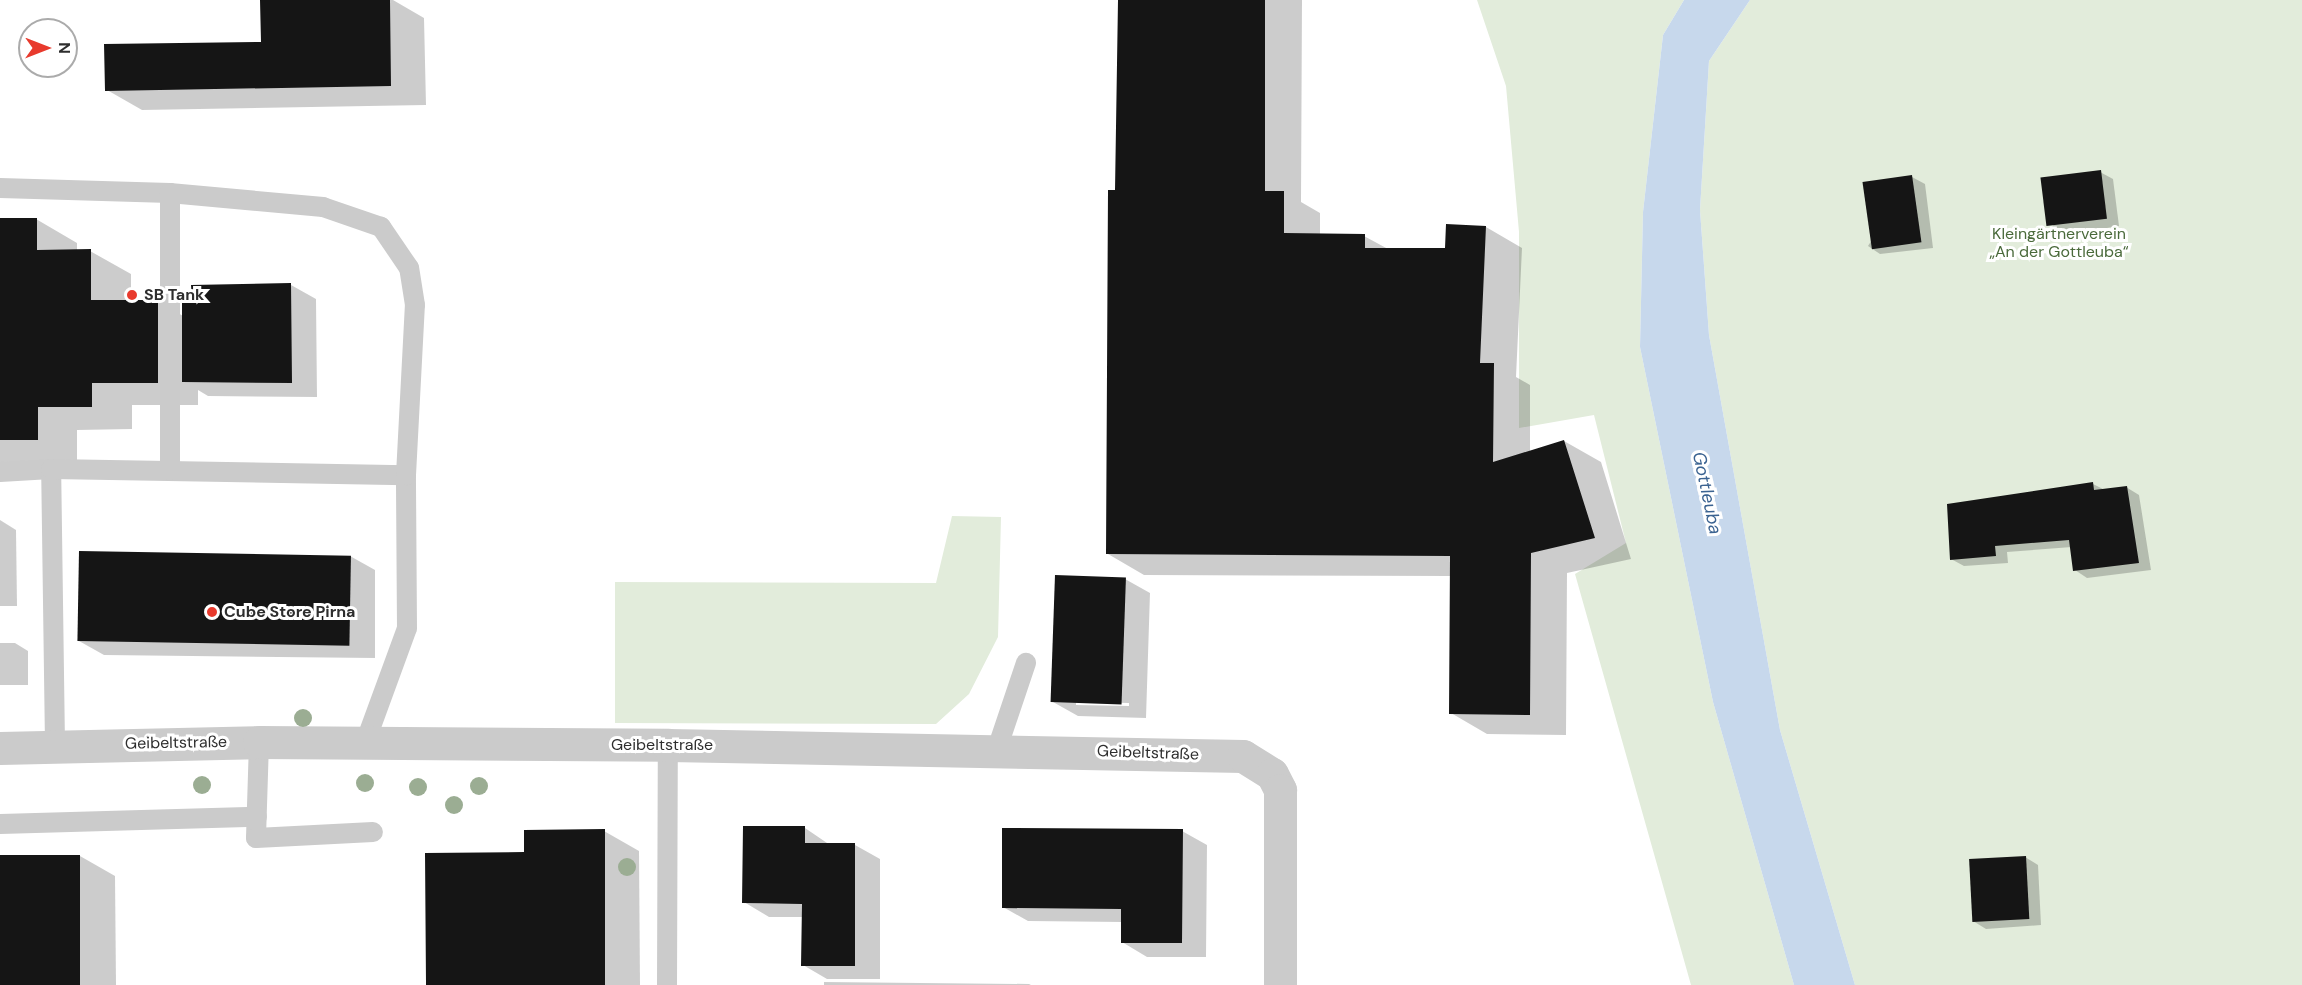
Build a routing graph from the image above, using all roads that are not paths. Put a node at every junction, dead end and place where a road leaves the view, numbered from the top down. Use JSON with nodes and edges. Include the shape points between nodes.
{"nodes":[{"id":1,"x":0,"y":188,"type":"edge"},
{"id":2,"x":171,"y":193,"type":"junction"},
{"id":3,"x":51,"y":468,"type":"junction"},
{"id":4,"x":171,"y":470,"type":"junction"},
{"id":5,"x":0,"y":472,"type":"edge"},
{"id":6,"x":406,"y":475,"type":"junction"},
{"id":7,"x":1026,"y":663,"type":"dead end"},
{"id":8,"x":259,"y":742,"type":"junction"},
{"id":9,"x":365,"y":743,"type":"junction"},
{"id":10,"x":55,"y":745,"type":"junction"},
{"id":11,"x":668,"y":745,"type":"junction"},
{"id":12,"x":0,"y":748,"type":"edge"},
{"id":13,"x":997,"y":749,"type":"junction"},
{"id":14,"x":257,"y":817,"type":"junction"},
{"id":15,"x":0,"y":824,"type":"edge"},
{"id":16,"x":373,"y":832,"type":"dead end"},
{"id":17,"x":667,"y":985,"type":"edge"},
{"id":18,"x":1280,"y":985,"type":"edge"}],
"edges":[{"from":1,"to":2,"type":"lane"},
{"from":2,"to":4,"type":"lane"},
{"from":2,"to":6,"type":"lane","via":[[324,207],[381,227],[409,268],[415,305]]},
{"from":3,"to":4,"type":"lane"},
{"from":3,"to":5,"type":"lane"},
{"from":3,"to":10,"type":"lane"},
{"from":4,"to":6,"type":"lane"},
{"from":6,"to":9,"type":"lane","via":[[407,628]]},
{"from":7,"to":13,"type":"lane"},
{"from":8,"to":9,"type":"street","name":"Geibeltstraße"},
{"from":8,"to":10,"type":"street","name":"Geibeltstraße"},
{"from":8,"to":14,"type":"lane"},
{"from":9,"to":11,"type":"street","name":"Geibeltstraße"},
{"from":10,"to":12,"type":"street","name":"Geibeltstraße"},
{"from":11,"to":13,"type":"street","name":"Geibeltstraße"},
{"from":11,"to":17,"type":"lane"},
{"from":13,"to":18,"type":"street","name":"Geibeltstraße","via":[[1243,756],[1272,774],[1280,790]]},
{"from":14,"to":15,"type":"lane"},
{"from":14,"to":16,"type":"lane","via":[[256,838]]}]}
